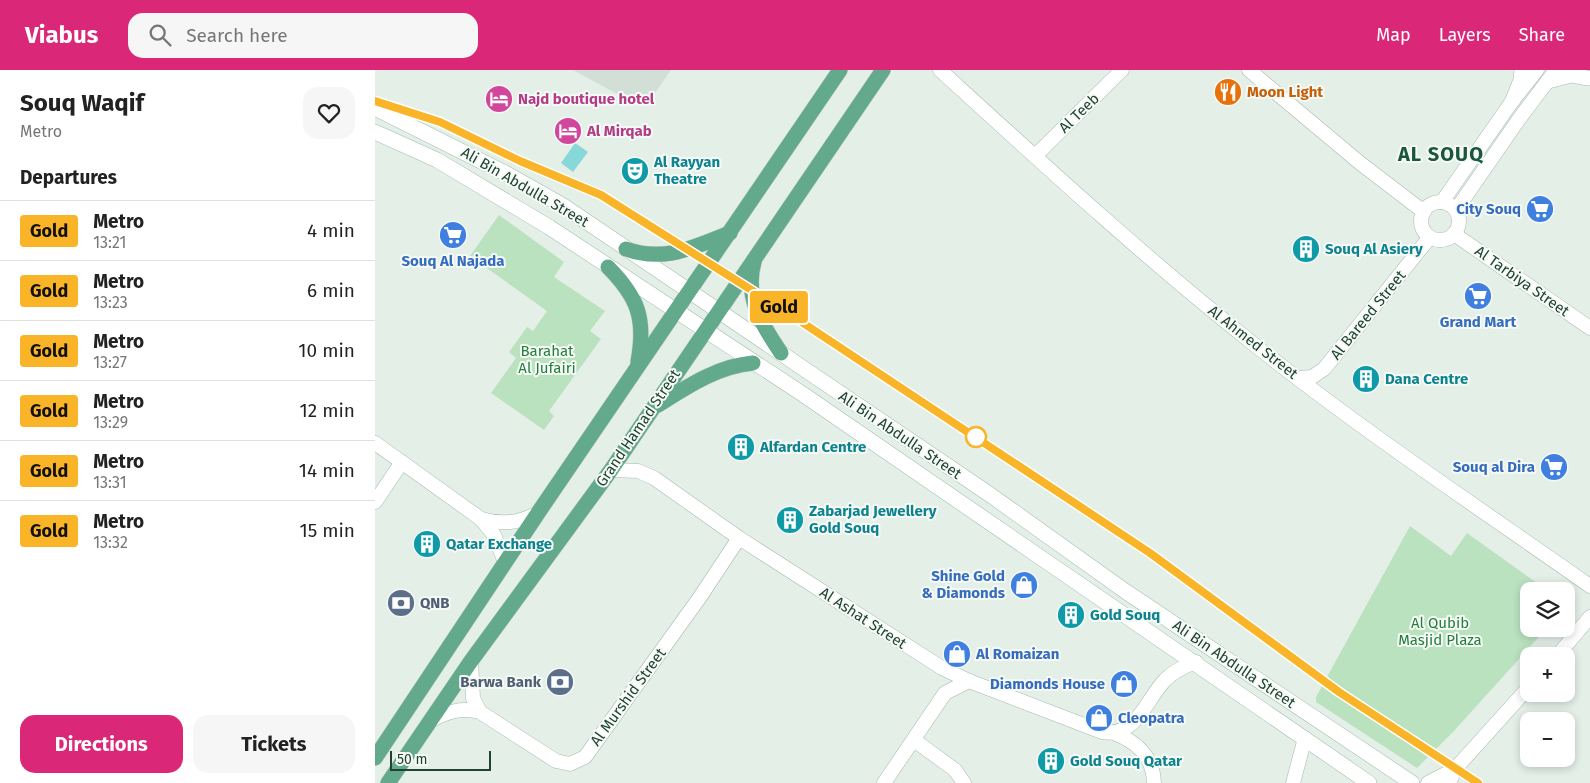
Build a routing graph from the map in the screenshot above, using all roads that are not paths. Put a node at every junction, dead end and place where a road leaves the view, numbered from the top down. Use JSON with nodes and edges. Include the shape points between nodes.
{"nodes":[{"id":1,"x":840,"y":70,"type":"edge"},
{"id":2,"x":883,"y":70,"type":"edge"},
{"id":3,"x":940,"y":70,"type":"edge"},
{"id":4,"x":1122,"y":70,"type":"edge"},
{"id":5,"x":1249,"y":70,"type":"edge"},
{"id":6,"x":1522,"y":70,"type":"edge"},
{"id":7,"x":1537,"y":70,"type":"edge"},
{"id":8,"x":1553,"y":75,"type":"edge"},
{"id":9,"x":1584,"y":76,"type":"edge"},
{"id":10,"x":1513,"y":100,"type":"junction"},
{"id":11,"x":375,"y":108,"type":"edge"},
{"id":12,"x":375,"y":132,"type":"edge"},
{"id":13,"x":1035,"y":156,"type":"junction"},
{"id":14,"x":1442,"y":202,"type":"junction"},
{"id":15,"x":1456,"y":210,"type":"junction"},
{"id":16,"x":1424,"y":212,"type":"junction"},
{"id":17,"x":730,"y":233,"type":"junction"},
{"id":18,"x":1454,"y":234,"type":"junction"},
{"id":19,"x":1431,"y":237,"type":"junction"},
{"id":20,"x":626,"y":249,"type":"junction"},
{"id":21,"x":756,"y":255,"type":"junction"},
{"id":22,"x":608,"y":266,"type":"junction"},
{"id":23,"x":689,"y":291,"type":"junction"},
{"id":24,"x":719,"y":311,"type":"junction"},
{"id":25,"x":675,"y":312,"type":"junction"},
{"id":26,"x":1590,"y":328,"type":"edge"},
{"id":27,"x":704,"y":331,"type":"junction"},
{"id":28,"x":781,"y":353,"type":"junction"},
{"id":29,"x":753,"y":363,"type":"junction"},
{"id":30,"x":637,"y":368,"type":"junction"},
{"id":31,"x":1324,"y":369,"type":"junction"},
{"id":32,"x":1299,"y":378,"type":"junction"},
{"id":33,"x":1322,"y":397,"type":"junction"},
{"id":34,"x":653,"y":408,"type":"junction"},
{"id":35,"x":375,"y":443,"type":"edge"},
{"id":36,"x":403,"y":462,"type":"junction"},
{"id":37,"x":611,"y":470,"type":"junction"},
{"id":38,"x":375,"y":502,"type":"edge"},
{"id":39,"x":538,"y":512,"type":"junction"},
{"id":40,"x":481,"y":520,"type":"junction"},
{"id":41,"x":739,"y":538,"type":"junction"},
{"id":42,"x":505,"y":562,"type":"junction"},
{"id":43,"x":1590,"y":586,"type":"edge"},
{"id":44,"x":1590,"y":616,"type":"edge"},
{"id":45,"x":1564,"y":647,"type":"edge"},
{"id":46,"x":471,"y":661,"type":"junction"},
{"id":47,"x":1196,"y":662,"type":"junction"},
{"id":48,"x":942,"y":668,"type":"junction"},
{"id":49,"x":969,"y":681,"type":"junction"},
{"id":50,"x":945,"y":693,"type":"junction"},
{"id":51,"x":1520,"y":697,"type":"edge"},
{"id":52,"x":480,"y":712,"type":"junction"},
{"id":53,"x":430,"y":721,"type":"junction"},
{"id":54,"x":1115,"y":733,"type":"junction"},
{"id":55,"x":1305,"y":738,"type":"junction"},
{"id":56,"x":913,"y":740,"type":"junction"},
{"id":57,"x":378,"y":751,"type":"edge"},
{"id":58,"x":1456,"y":768,"type":"junction"},
{"id":59,"x":388,"y":783,"type":"edge"},
{"id":60,"x":884,"y":783,"type":"edge"},
{"id":61,"x":965,"y":783,"type":"edge"},
{"id":62,"x":1154,"y":783,"type":"edge"},
{"id":63,"x":1293,"y":783,"type":"edge"},
{"id":64,"x":1369,"y":783,"type":"edge"},
{"id":65,"x":1413,"y":783,"type":"edge"},
{"id":66,"x":1429,"y":783,"type":"edge"},
{"id":67,"x":1449,"y":783,"type":"edge"}],
"edges":[{"from":1,"to":17,"type":"main road"},
{"from":2,"to":21,"type":"main road","name":"Grand Hamad Street"},
{"from":3,"to":13,"type":"street","name":"Al Ahmed Street"},
{"from":4,"to":13,"type":"street","name":"Al Teeb"},
{"from":5,"to":16,"type":"street"},
{"from":6,"to":10,"type":"street"},
{"from":7,"to":10,"type":"street"},
{"from":8,"to":9,"type":"street"},
{"from":8,"to":15,"type":"street"},
{"from":10,"to":14,"type":"street"},
{"from":11,"to":20,"type":"street","name":"Ali Bin Abdulla Street","via":[[507,174]]},
{"from":12,"to":22,"type":"street","name":"Ali Bin Abdulla Street","via":[[437,160],[513,204]]},
{"from":13,"to":32,"type":"street","name":"Al Ahmed Street","via":[[1166,272]]},
{"from":14,"to":15,"type":"street"},
{"from":14,"to":16,"type":"street","via":[[1432,204]]},
{"from":15,"to":18,"type":"street","via":[[1459,222]]},
{"from":16,"to":19,"type":"street","via":[[1422,223]]},
{"from":17,"to":20,"type":"main road","via":[[672,254],[640,254]]},
{"from":17,"to":23,"type":"main road"},
{"from":18,"to":19,"type":"street","via":[[1443,240]]},
{"from":18,"to":26,"type":"street","name":"Al Tarbiya Street"},
{"from":19,"to":31,"type":"street","name":"Al Bareed Street"},
{"from":20,"to":23,"type":"street","name":"Ali Bin Abdulla Street"},
{"from":21,"to":24,"type":"main road","name":"Grand Hamad Street"},
{"from":21,"to":28,"type":"main road","via":[[751,279],[753,304],[762,325]]},
{"from":22,"to":25,"type":"street","name":"Ali Bin Abdulla Street"},
{"from":22,"to":30,"type":"main road","via":[[626,285],[637,305],[641,327]]},
{"from":23,"to":24,"type":"street","name":"Ali Bin Abdulla Street"},
{"from":23,"to":25,"type":"main road"},
{"from":24,"to":27,"type":"main road","name":"Grand Hamad Street"},
{"from":24,"to":28,"type":"street","name":"Ali Bin Abdulla Street"},
{"from":25,"to":27,"type":"street","name":"Ali Bin Abdulla Street"},
{"from":25,"to":30,"type":"main road"},
{"from":27,"to":29,"type":"street","name":"Ali Bin Abdulla Street"},
{"from":27,"to":34,"type":"main road","name":"Grand Hamad Street"},
{"from":28,"to":65,"type":"street","name":"Ali Bin Abdulla Street","via":[[1125,591]]},
{"from":29,"to":34,"type":"main road","via":[[727,367]]},
{"from":29,"to":47,"type":"street","name":"Ali Bin Abdulla Street"},
{"from":30,"to":39,"type":"main road"},
{"from":31,"to":32,"type":"street","name":"Al Bareed Street","via":[[1312,377]]},
{"from":31,"to":33,"type":"street","name":"Al Bareed Street"},
{"from":32,"to":33,"type":"street","name":"Al Ahmed Street"},
{"from":33,"to":43,"type":"street","name":"Al Ahmed Street"},
{"from":34,"to":37,"type":"main road","name":"Grand Hamad Street"},
{"from":35,"to":36,"type":"street"},
{"from":36,"to":38,"type":"street"},
{"from":36,"to":40,"type":"street"},
{"from":37,"to":41,"type":"street","name":"Al Ashat Street","via":[[649,475]]},
{"from":37,"to":46,"type":"main road","name":"Grand Hamad Street"},
{"from":39,"to":40,"type":"street","via":[[515,522]]},
{"from":39,"to":42,"type":"main road"},
{"from":40,"to":42,"type":"street"},
{"from":41,"to":48,"type":"street","name":"Al Ashat Street"},
{"from":41,"to":52,"type":"street","name":"Al Murshid Street","via":[[585,756],[570,764],[557,761]]},
{"from":42,"to":57,"type":"main road"},
{"from":44,"to":45,"type":"street"},
{"from":46,"to":52,"type":"street","via":[[473,698]]},
{"from":46,"to":53,"type":"main road","name":"Grand Hamad Street"},
{"from":47,"to":54,"type":"street","via":[[1170,675],[1131,726]]},
{"from":47,"to":55,"type":"street","name":"Ali Bin Abdulla Street"},
{"from":48,"to":49,"type":"street","name":"Al Ashat Street"},
{"from":48,"to":50,"type":"street","via":[[946,679]]},
{"from":49,"to":50,"type":"street"},
{"from":49,"to":54,"type":"street","name":"Al Ashat Street","via":[[1102,732]]},
{"from":50,"to":56,"type":"street"},
{"from":51,"to":58,"type":"street"},
{"from":52,"to":53,"type":"street","name":"Al Murshid Street","via":[[458,710]]},
{"from":53,"to":59,"type":"main road","name":"Grand Hamad Street"},
{"from":54,"to":62,"type":"street","name":"Al Ashat Street","via":[[1140,747],[1148,759]]},
{"from":55,"to":63,"type":"street"},
{"from":55,"to":64,"type":"street","name":"Ali Bin Abdulla Street"},
{"from":56,"to":60,"type":"street"},
{"from":56,"to":61,"type":"street","via":[[955,770]]},
{"from":58,"to":66,"type":"street"},
{"from":58,"to":67,"type":"street"}]}
